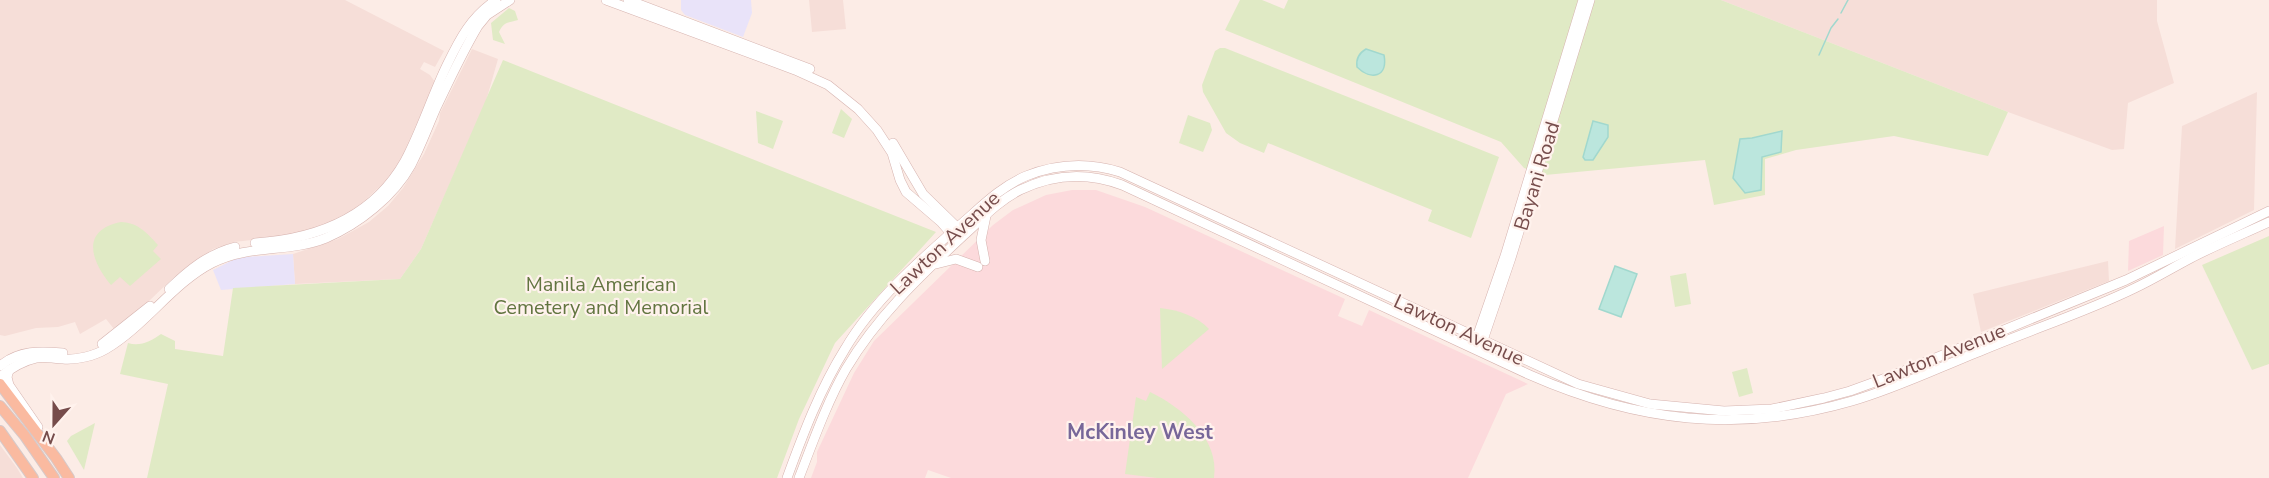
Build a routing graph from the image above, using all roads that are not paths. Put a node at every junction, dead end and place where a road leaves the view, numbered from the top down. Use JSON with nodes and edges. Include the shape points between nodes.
{"nodes":[{"id":1,"x":496,"y":0,"type":"edge"},
{"id":2,"x":510,"y":0,"type":"edge"},
{"id":3,"x":606,"y":0,"type":"edge"},
{"id":4,"x":628,"y":0,"type":"edge"},
{"id":5,"x":1583,"y":0,"type":"edge"},
{"id":6,"x":1590,"y":0,"type":"edge"},
{"id":7,"x":2269,"y":211,"type":"edge"},
{"id":8,"x":987,"y":214,"type":"junction"},
{"id":9,"x":2269,"y":222,"type":"edge"},
{"id":10,"x":958,"y":234,"type":"junction"},
{"id":11,"x":269,"y":246,"type":"junction"},
{"id":12,"x":1508,"y":257,"type":"junction"},
{"id":13,"x":927,"y":270,"type":"junction"},
{"id":14,"x":1488,"y":319,"type":"junction"},
{"id":15,"x":1459,"y":330,"type":"junction"},
{"id":16,"x":1478,"y":345,"type":"junction"},
{"id":17,"x":1498,"y":348,"type":"junction"},
{"id":18,"x":4,"y":364,"type":"edge"},
{"id":19,"x":0,"y":377,"type":"edge"},
{"id":20,"x":0,"y":384,"type":"edge"},
{"id":21,"x":0,"y":406,"type":"edge"},
{"id":22,"x":0,"y":431,"type":"edge"},
{"id":23,"x":56,"y":458,"type":"junction"},
{"id":24,"x":33,"y":478,"type":"edge"},
{"id":25,"x":54,"y":478,"type":"edge"},
{"id":26,"x":69,"y":478,"type":"edge"},
{"id":27,"x":787,"y":478,"type":"edge"},
{"id":28,"x":799,"y":478,"type":"edge"}],
"edges":[{"from":1,"to":11,"type":"main road","via":[[472,19],[462,34],[404,162],[378,194],[334,226]]},
{"from":2,"to":11,"type":"main road","via":[[477,28],[399,183],[368,213],[336,233],[302,245]]},
{"from":3,"to":10,"type":"main road","via":[[828,85],[877,130],[892,153],[906,192]]},
{"from":4,"to":10,"type":"main road","via":[[776,55],[835,83],[876,120],[923,194]]},
{"from":5,"to":12,"type":"main road","name":"Bayani Road"},
{"from":6,"to":12,"type":"main road","name":"Bayani Road"},
{"from":7,"to":17,"type":"main road","name":"Lawton Avenue","via":[[2114,285],[1894,375],[1794,405],[1744,411],[1650,404],[1578,384]]},
{"from":8,"to":10,"type":"main road","name":"Lawton Avenue"},
{"from":8,"to":13,"type":"main road","via":[[981,240],[982,264],[953,259]]},
{"from":8,"to":16,"type":"main road","name":"Lawton Avenue","via":[[1015,193],[1044,181],[1079,176],[1108,180]]},
{"from":9,"to":16,"type":"main road","name":"Lawton Avenue","via":[[2133,289],[1915,378],[1854,400],[1795,414],[1725,420],[1646,413],[1578,395]]},
{"from":10,"to":13,"type":"main road","name":"Lawton Avenue"},
{"from":10,"to":15,"type":"main road","name":"Lawton Avenue","via":[[995,194],[1024,177],[1067,165],[1106,168]]},
{"from":10,"to":27,"type":"main road","name":"Lawton Avenue","via":[[896,285],[846,346],[809,421]]},
{"from":11,"to":18,"type":"main road","via":[[230,255],[200,270],[102,351],[69,359],[36,358]]},
{"from":12,"to":14,"type":"main road","name":"Bayani Road"},
{"from":13,"to":28,"type":"main road","name":"Lawton Avenue","via":[[886,313],[845,371]]},
{"from":14,"to":15,"type":"main road"},
{"from":14,"to":16,"type":"main road","name":"Bayani Road"},
{"from":14,"to":17,"type":"main road"},
{"from":15,"to":16,"type":"main road","name":"Lawton Avenue"},
{"from":16,"to":17,"type":"main road","name":"Lawton Avenue"},
{"from":18,"to":19,"type":"main road"},
{"from":18,"to":23,"type":"main road","via":[[9,385]]},
{"from":20,"to":23,"type":"main road"},
{"from":21,"to":25,"type":"main road"},
{"from":22,"to":24,"type":"main road"},
{"from":23,"to":26,"type":"main road"}]}
